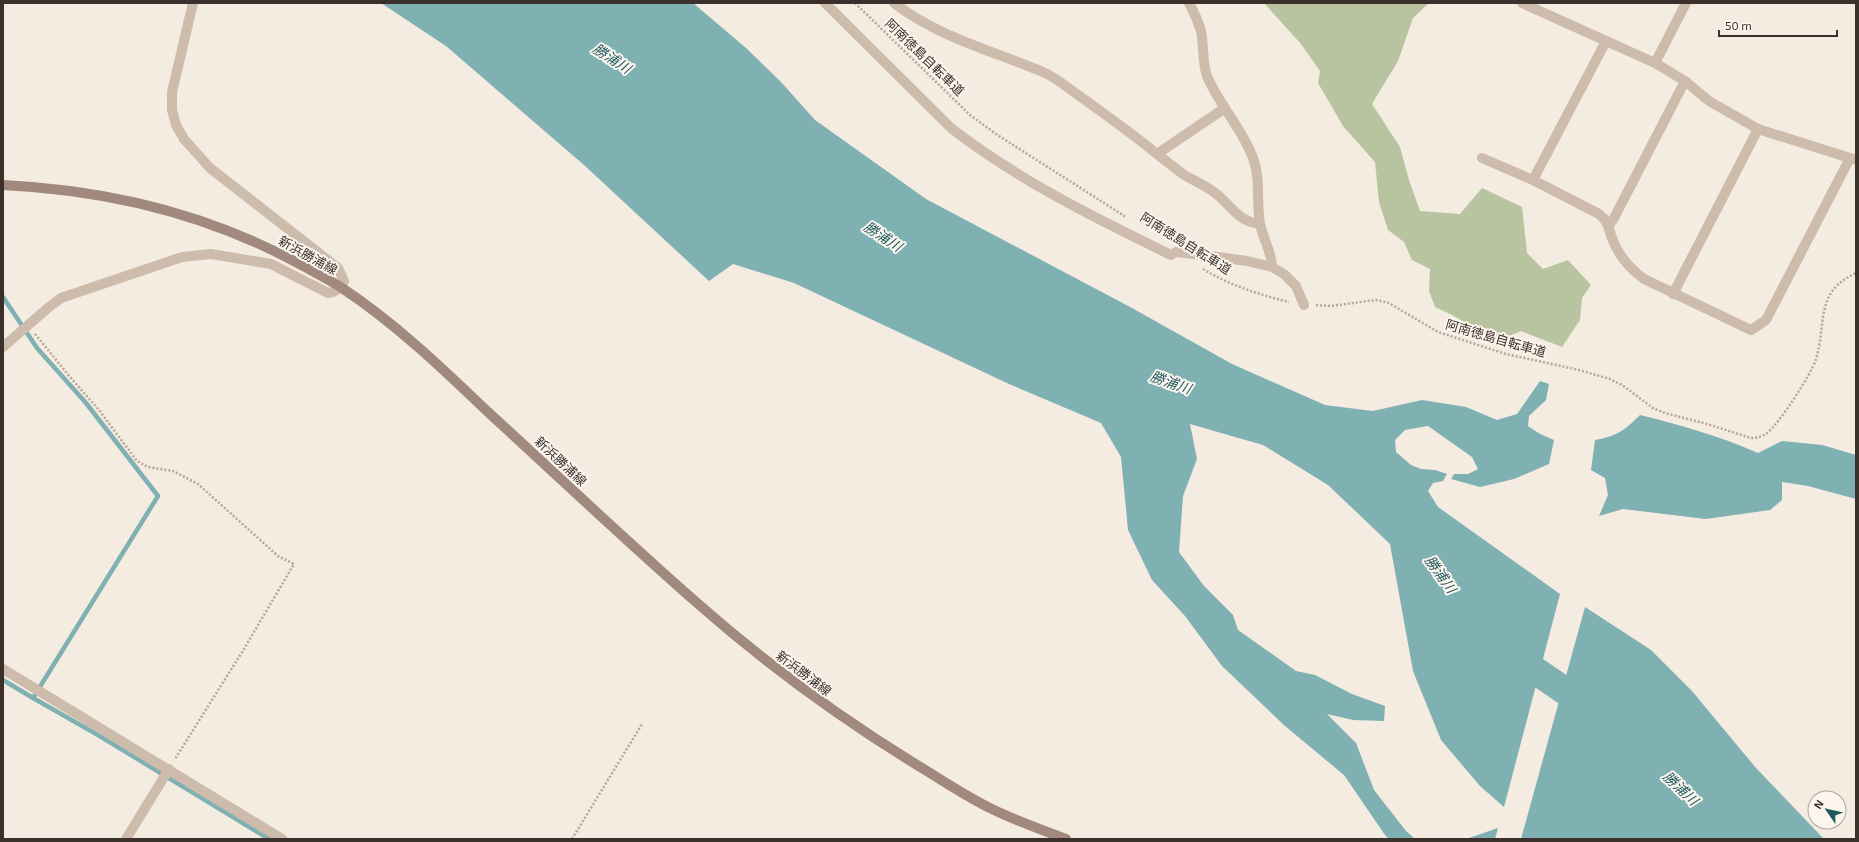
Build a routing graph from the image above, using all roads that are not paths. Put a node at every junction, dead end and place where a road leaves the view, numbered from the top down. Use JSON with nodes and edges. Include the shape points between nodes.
{"nodes":[{"id":1,"x":193,"y":3,"type":"edge"},
{"id":2,"x":825,"y":3,"type":"edge"},
{"id":3,"x":894,"y":3,"type":"edge"},
{"id":4,"x":1189,"y":3,"type":"edge"},
{"id":5,"x":1522,"y":3,"type":"edge"},
{"id":6,"x":1686,"y":3,"type":"edge"},
{"id":7,"x":1536,"y":6,"type":"edge"},
{"id":8,"x":1606,"y":41,"type":"junction"},
{"id":9,"x":1655,"y":63,"type":"junction"},
{"id":10,"x":1685,"y":82,"type":"junction"},
{"id":11,"x":1225,"y":108,"type":"junction"},
{"id":12,"x":1758,"y":129,"type":"junction"},
{"id":13,"x":1157,"y":154,"type":"junction"},
{"id":14,"x":1482,"y":158,"type":"dead end"},
{"id":15,"x":1853,"y":159,"type":"edge"},
{"id":16,"x":1533,"y":180,"type":"junction"},
{"id":17,"x":3,"y":185,"type":"edge"},
{"id":18,"x":1260,"y":224,"type":"junction"},
{"id":19,"x":1609,"y":224,"type":"junction"},
{"id":20,"x":1272,"y":267,"type":"junction"},
{"id":21,"x":341,"y":287,"type":"junction"},
{"id":22,"x":1673,"y":294,"type":"junction"},
{"id":23,"x":1304,"y":305,"type":"road end"},
{"id":24,"x":3,"y":347,"type":"edge"},
{"id":25,"x":3,"y":669,"type":"edge"},
{"id":26,"x":169,"y":769,"type":"junction"},
{"id":27,"x":126,"y":839,"type":"edge"},
{"id":28,"x":282,"y":839,"type":"edge"},
{"id":29,"x":1066,"y":839,"type":"edge"}],
"edges":[{"from":1,"to":21,"type":"street","via":[[172,92],[172,110],[180,132],[193,151],[210,168],[338,268],[344,281]]},
{"from":2,"to":20,"type":"street","via":[[951,128],[972,145],[1018,174],[1075,207],[1171,255],[1176,252],[1211,256]]},
{"from":3,"to":13,"type":"street","via":[[911,16],[946,33],[1045,73],[1133,134]]},
{"from":4,"to":11,"type":"street","via":[[1201,31],[1207,74],[1216,96]]},
{"from":5,"to":7,"type":"street"},
{"from":6,"to":9,"type":"street"},
{"from":7,"to":8,"type":"street"},
{"from":8,"to":9,"type":"street"},
{"from":8,"to":16,"type":"street"},
{"from":9,"to":10,"type":"street"},
{"from":10,"to":12,"type":"street","via":[[1709,101]]},
{"from":10,"to":19,"type":"street"},
{"from":11,"to":13,"type":"street"},
{"from":11,"to":18,"type":"street","via":[[1253,158],[1258,180]]},
{"from":12,"to":15,"type":"street"},
{"from":12,"to":22,"type":"street"},
{"from":13,"to":18,"type":"street","via":[[1184,175],[1222,198],[1233,212],[1249,223]]},
{"from":14,"to":16,"type":"street"},
{"from":15,"to":22,"type":"street","via":[[1766,320],[1751,330]]},
{"from":16,"to":19,"type":"street","via":[[1599,214]]},
{"from":17,"to":21,"type":"main road","name":"新浜勝浦線","via":[[47,187],[93,194],[167,210],[273,249]]},
{"from":18,"to":20,"type":"street","via":[[1272,258]]},
{"from":19,"to":22,"type":"street","via":[[1620,254],[1630,268],[1644,279]]},
{"from":20,"to":23,"type":"street","via":[[1296,286]]},
{"from":21,"to":24,"type":"street","via":[[335,292],[328,293],[271,264],[211,254],[182,257],[61,298]]},
{"from":21,"to":29,"type":"main road","name":"新浜勝浦線","via":[[437,364],[696,602],[774,668],[833,711],[941,780],[994,810]]},
{"from":25,"to":26,"type":"street"},
{"from":26,"to":27,"type":"street"},
{"from":26,"to":28,"type":"street"}]}
